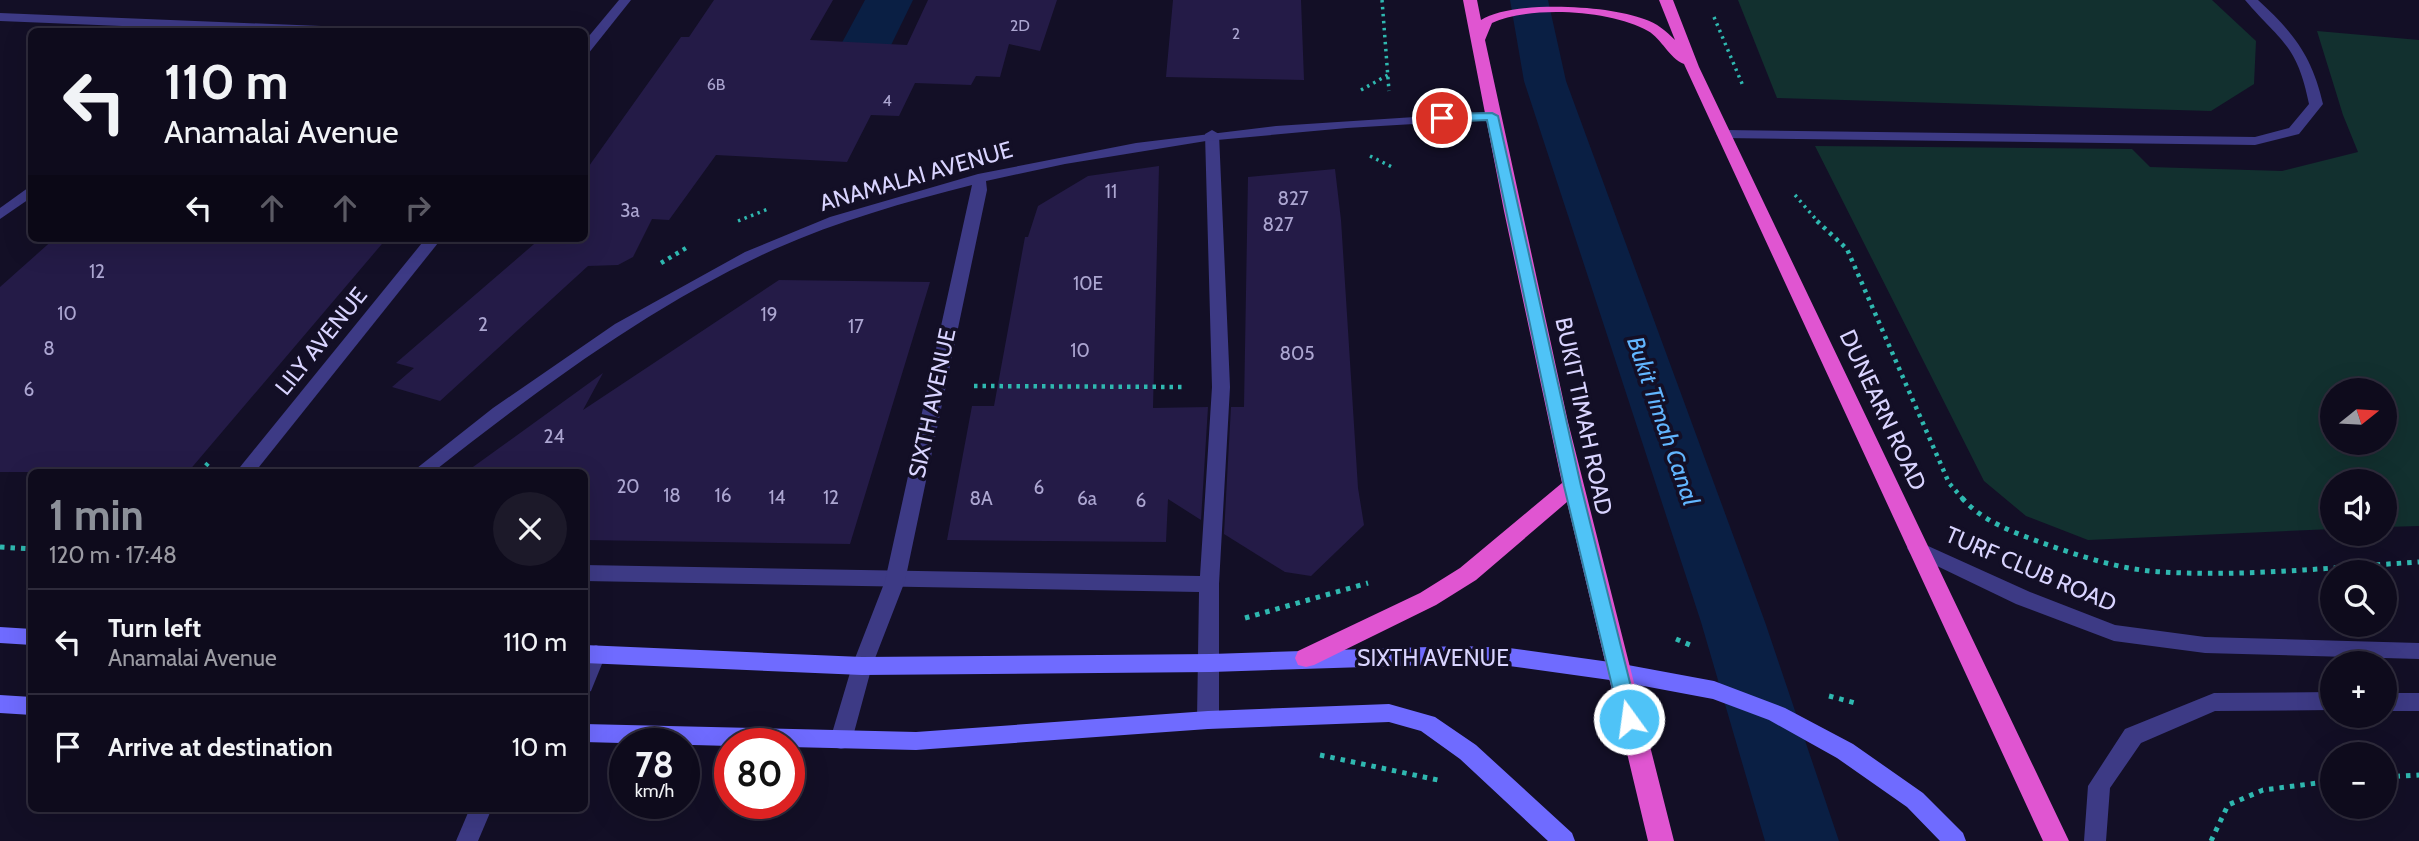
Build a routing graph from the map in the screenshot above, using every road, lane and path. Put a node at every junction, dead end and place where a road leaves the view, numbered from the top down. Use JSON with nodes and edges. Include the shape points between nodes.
{"nodes":[{"id":1,"x":625,"y":0,"type":"edge"},
{"id":2,"x":1382,"y":0,"type":"edge"},
{"id":3,"x":1470,"y":0,"type":"edge"},
{"id":4,"x":1666,"y":0,"type":"edge"},
{"id":5,"x":2251,"y":0,"type":"edge"},
{"id":6,"x":1712,"y":12,"type":"dead end"},
{"id":7,"x":0,"y":17,"type":"edge"},
{"id":8,"x":206,"y":28,"type":"edge"},
{"id":9,"x":589,"y":39,"type":"edge"},
{"id":10,"x":1478,"y":40,"type":"junction"},
{"id":11,"x":1692,"y":67,"type":"junction"},
{"id":12,"x":1492,"y":116,"type":"junction"},
{"id":13,"x":1392,"y":120,"type":"junction"},
{"id":14,"x":1212,"y":134,"type":"junction"},
{"id":15,"x":1723,"y":134,"type":"junction"},
{"id":16,"x":1764,"y":134,"type":"junction"},
{"id":17,"x":1361,"y":151,"type":"dead end"},
{"id":18,"x":1395,"y":168,"type":"dead end"},
{"id":19,"x":978,"y":178,"type":"junction"},
{"id":20,"x":28,"y":192,"type":"edge"},
{"id":21,"x":0,"y":215,"type":"edge"},
{"id":22,"x":431,"y":242,"type":"edge"},
{"id":23,"x":935,"y":386,"type":"junction"},
{"id":24,"x":1222,"y":387,"type":"junction"},
{"id":25,"x":247,"y":469,"type":"edge"},
{"id":26,"x":425,"y":469,"type":"edge"},
{"id":27,"x":1572,"y":486,"type":"junction"},
{"id":28,"x":0,"y":547,"type":"edge"},
{"id":29,"x":1917,"y":548,"type":"junction"},
{"id":30,"x":28,"y":549,"type":"edge"},
{"id":31,"x":2419,"y":562,"type":"edge"},
{"id":32,"x":588,"y":573,"type":"edge"},
{"id":33,"x":895,"y":580,"type":"junction"},
{"id":34,"x":1376,"y":581,"type":"dead end"},
{"id":35,"x":1209,"y":584,"type":"junction"},
{"id":36,"x":1210,"y":628,"type":"junction"},
{"id":37,"x":0,"y":635,"type":"edge"},
{"id":38,"x":28,"y":638,"type":"edge"},
{"id":39,"x":2419,"y":651,"type":"edge"},
{"id":40,"x":590,"y":654,"type":"edge"},
{"id":41,"x":1306,"y":658,"type":"junction"},
{"id":42,"x":1211,"y":663,"type":"junction"},
{"id":43,"x":862,"y":666,"type":"junction"},
{"id":44,"x":1617,"y":672,"type":"junction"},
{"id":45,"x":2320,"y":701,"type":"edge"},
{"id":46,"x":2397,"y":702,"type":"edge"},
{"id":47,"x":2419,"y":702,"type":"edge"},
{"id":48,"x":0,"y":704,"type":"edge"},
{"id":49,"x":28,"y":706,"type":"edge"},
{"id":50,"x":1208,"y":720,"type":"junction"},
{"id":51,"x":588,"y":733,"type":"edge"},
{"id":52,"x":841,"y":740,"type":"junction"},
{"id":53,"x":2419,"y":775,"type":"edge"},
{"id":54,"x":2397,"y":776,"type":"edge"},
{"id":55,"x":2320,"y":783,"type":"edge"},
{"id":56,"x":479,"y":812,"type":"edge"},
{"id":57,"x":467,"y":841,"type":"edge"},
{"id":58,"x":1563,"y":841,"type":"edge"},
{"id":59,"x":1661,"y":841,"type":"edge"},
{"id":60,"x":1955,"y":841,"type":"edge"},
{"id":61,"x":2056,"y":841,"type":"edge"},
{"id":62,"x":2095,"y":841,"type":"edge"},
{"id":63,"x":2211,"y":841,"type":"edge"}],
"edges":[{"from":1,"to":9,"type":"street"},
{"from":2,"to":13,"type":"path"},
{"from":3,"to":10,"type":"highway","name":"BUKIT TIMAH ROAD"},
{"from":4,"to":11,"type":"highway","name":"DUNEARN ROAD"},
{"from":5,"to":16,"type":"street","via":[[2291,37],[2310,71],[2316,104],[2294,131],[2255,141]]},
{"from":6,"to":16,"type":"path"},
{"from":7,"to":8,"type":"street"},
{"from":10,"to":11,"type":"highway","via":[[1488,19],[1513,7],[1585,7],[1628,16],[1654,28]]},
{"from":10,"to":12,"type":"highway","name":"BUKIT TIMAH ROAD"},
{"from":11,"to":15,"type":"highway","name":"DUNEARN ROAD"},
{"from":12,"to":13,"type":"street","name":"ANAMALAI AVENUE"},
{"from":12,"to":27,"type":"highway","name":"BUKIT TIMAH ROAD"},
{"from":13,"to":14,"type":"street","name":"ANAMALAI AVENUE"},
{"from":14,"to":19,"type":"street","name":"ANAMALAI AVENUE"},
{"from":14,"to":24,"type":"street"},
{"from":15,"to":16,"type":"street"},
{"from":15,"to":29,"type":"highway","name":"DUNEARN ROAD"},
{"from":16,"to":31,"type":"path","via":[[1797,199],[1847,249],[1949,483],[1972,509],[2016,533],[2084,558],[2162,572]]},
{"from":17,"to":18,"type":"path"},
{"from":19,"to":23,"type":"street","name":"SIXTH AVENUE","via":[[980,190]]},
{"from":19,"to":26,"type":"street","name":"ANAMALAI AVENUE","via":[[880,206],[750,255],[638,316],[485,421]]},
{"from":20,"to":21,"type":"street"},
{"from":22,"to":25,"type":"street","name":"LILY AVENUE"},
{"from":23,"to":24,"type":"path"},
{"from":23,"to":33,"type":"street","name":"SIXTH AVENUE"},
{"from":24,"to":35,"type":"street"},
{"from":27,"to":41,"type":"highway","via":[[1468,574],[1428,599]]},
{"from":27,"to":44,"type":"highway","name":"BUKIT TIMAH ROAD"},
{"from":28,"to":30,"type":"path"},
{"from":29,"to":39,"type":"street","name":"TURF CLUB ROAD","via":[[2023,598],[2114,633],[2205,645]]},
{"from":29,"to":61,"type":"highway","name":"DUNEARN ROAD"},
{"from":32,"to":33,"type":"street"},
{"from":33,"to":35,"type":"street"},
{"from":33,"to":43,"type":"street","name":"SIXTH AVENUE"},
{"from":34,"to":36,"type":"path"},
{"from":35,"to":36,"type":"street"},
{"from":36,"to":42,"type":"street"},
{"from":37,"to":38,"type":"main road"},
{"from":40,"to":43,"type":"main road","name":"SIXTH AVENUE"},
{"from":41,"to":42,"type":"main road","name":"SIXTH AVENUE"},
{"from":41,"to":44,"type":"main road","name":"SIXTH AVENUE","via":[[1497,656]]},
{"from":42,"to":43,"type":"main road","name":"SIXTH AVENUE"},
{"from":42,"to":50,"type":"street"},
{"from":43,"to":52,"type":"street","name":"SIXTH AVENUE"},
{"from":44,"to":59,"type":"highway","name":"BUKIT TIMAH ROAD"},
{"from":44,"to":60,"type":"main road","name":"SIXTH AVENUE","via":[[1714,690],[1777,714],[1834,745],[1915,800]]},
{"from":45,"to":62,"type":"street","via":[[2214,702],[2133,736],[2099,786]]},
{"from":46,"to":47,"type":"street"},
{"from":48,"to":49,"type":"main road"},
{"from":50,"to":52,"type":"main road","via":[[916,741]]},
{"from":50,"to":58,"type":"main road","via":[[1389,713],[1427,724],[1468,752]]},
{"from":51,"to":52,"type":"main road"},
{"from":53,"to":54,"type":"path"},
{"from":55,"to":63,"type":"path","via":[[2263,790],[2228,805]]},
{"from":56,"to":57,"type":"street"}]}
